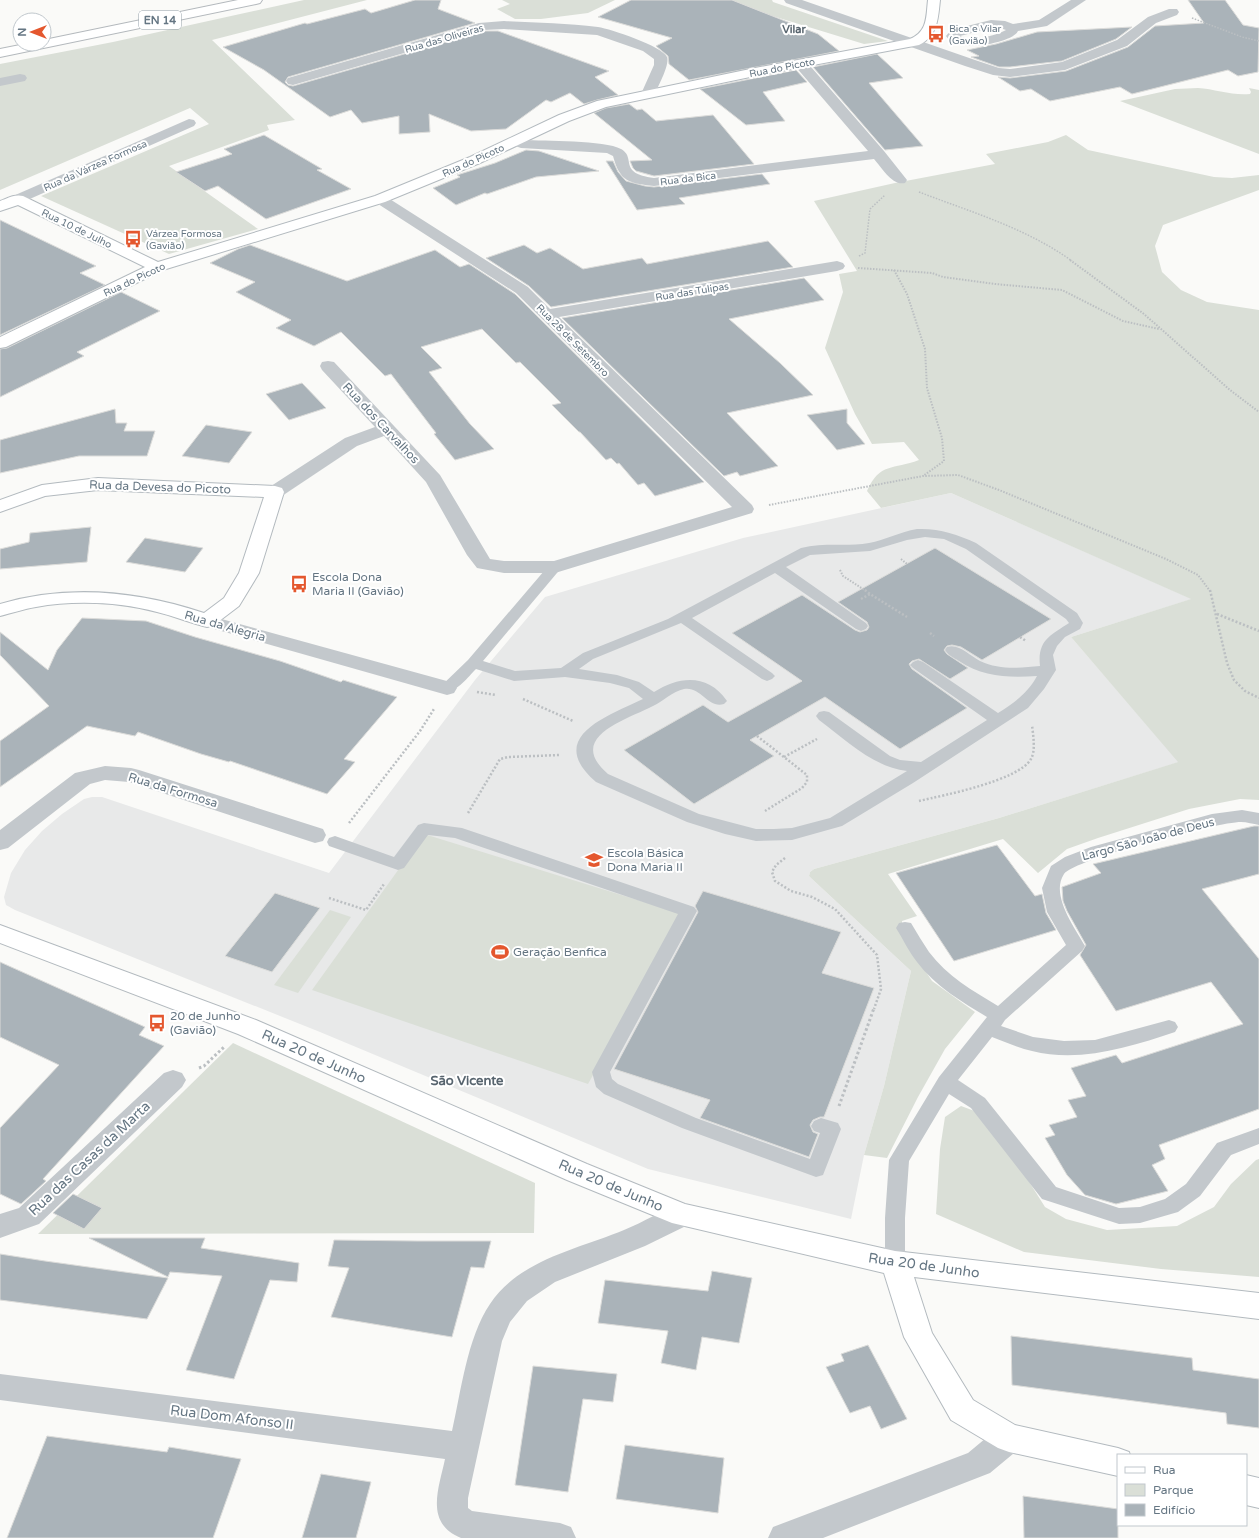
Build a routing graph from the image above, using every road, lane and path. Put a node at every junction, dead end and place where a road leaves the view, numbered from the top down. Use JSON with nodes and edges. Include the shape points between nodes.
{"nodes":[{"id":1,"x":256,"y":0,"type":"edge"},
{"id":2,"x":790,"y":0,"type":"edge"},
{"id":3,"x":934,"y":0,"type":"edge"},
{"id":4,"x":1080,"y":0,"type":"edge"},
{"id":5,"x":1173,"y":12,"type":"joint"},
{"id":6,"x":1012,"y":28,"type":"dead end"},
{"id":7,"x":1259,"y":41,"type":"edge"},
{"id":8,"x":52,"y":42,"type":"edge"},
{"id":9,"x":912,"y":43,"type":"junction"},
{"id":10,"x":12,"y":51,"type":"edge"},
{"id":11,"x":0,"y":53,"type":"edge"},
{"id":12,"x":800,"y":63,"type":"junction"},
{"id":13,"x":20,"y":78,"type":"dead end"},
{"id":14,"x":292,"y":81,"type":"dead end"},
{"id":15,"x":0,"y":82,"type":"edge"},
{"id":16,"x":648,"y":94,"type":"junction"},
{"id":17,"x":189,"y":123,"type":"dead end"},
{"id":18,"x":514,"y":141,"type":"junction"},
{"id":19,"x":879,"y":154,"type":"junction"},
{"id":20,"x":902,"y":182,"type":"junction"},
{"id":21,"x":18,"y":199,"type":"junction"},
{"id":22,"x":380,"y":199,"type":"junction"},
{"id":23,"x":0,"y":206,"type":"edge"},
{"id":24,"x":837,"y":266,"type":"junction"},
{"id":25,"x":158,"y":267,"type":"junction"},
{"id":26,"x":894,"y":270,"type":"junction"},
{"id":27,"x":547,"y":314,"type":"junction"},
{"id":28,"x":1160,"y":329,"type":"junction"},
{"id":29,"x":0,"y":343,"type":"edge"},
{"id":30,"x":328,"y":366,"type":"dead end"},
{"id":31,"x":1259,"y":412,"type":"edge"},
{"id":32,"x":386,"y":429,"type":"junction"},
{"id":33,"x":923,"y":476,"type":"junction"},
{"id":34,"x":275,"y":492,"type":"junction"},
{"id":35,"x":0,"y":506,"type":"edge"},
{"id":36,"x":745,"y":509,"type":"junction"},
{"id":37,"x":842,"y":548,"type":"junction"},
{"id":38,"x":555,"y":566,"type":"junction"},
{"id":39,"x":776,"y":567,"type":"junction"},
{"id":40,"x":870,"y":594,"type":"junction"},
{"id":41,"x":861,"y":599,"type":"dead end"},
{"id":42,"x":0,"y":610,"type":"edge"},
{"id":43,"x":1216,"y":613,"type":"junction"},
{"id":44,"x":682,"y":617,"type":"junction"},
{"id":45,"x":907,"y":617,"type":"dead end"},
{"id":46,"x":208,"y":621,"type":"junction"},
{"id":47,"x":861,"y":626,"type":"dead end"},
{"id":48,"x":1259,"y":631,"type":"edge"},
{"id":49,"x":952,"y":650,"type":"dead end"},
{"id":50,"x":473,"y":663,"type":"junction"},
{"id":51,"x":918,"y":665,"type":"dead end"},
{"id":52,"x":1048,"y":670,"type":"junction"},
{"id":53,"x":565,"y":672,"type":"junction"},
{"id":54,"x":767,"y":676,"type":"dead end"},
{"id":55,"x":447,"y":688,"type":"junction"},
{"id":56,"x":502,"y":696,"type":"dead end"},
{"id":57,"x":518,"y":698,"type":"dead end"},
{"id":58,"x":1259,"y":698,"type":"edge"},
{"id":59,"x":654,"y":700,"type":"junction"},
{"id":60,"x":719,"y":701,"type":"dead end"},
{"id":61,"x":1023,"y":704,"type":"junction"},
{"id":62,"x":549,"y":711,"type":"dead end"},
{"id":63,"x":824,"y":716,"type":"dead end"},
{"id":64,"x":998,"y":720,"type":"junction"},
{"id":65,"x":420,"y":731,"type":"dead end"},
{"id":66,"x":758,"y":736,"type":"dead end"},
{"id":67,"x":808,"y":744,"type":"dead end"},
{"id":68,"x":548,"y":757,"type":"dead end"},
{"id":69,"x":784,"y":757,"type":"junction"},
{"id":70,"x":924,"y":768,"type":"junction"},
{"id":71,"x":914,"y":802,"type":"dead end"},
{"id":72,"x":1259,"y":819,"type":"edge"},
{"id":73,"x":349,"y":823,"type":"dead end"},
{"id":74,"x":735,"y":830,"type":"junction"},
{"id":75,"x":456,"y":832,"type":"junction"},
{"id":76,"x":325,"y":838,"type":"joint"},
{"id":77,"x":0,"y":842,"type":"edge"},
{"id":78,"x":784,"y":859,"type":"dead end"},
{"id":79,"x":398,"y":864,"type":"junction"},
{"id":80,"x":329,"y":898,"type":"dead end"},
{"id":81,"x":905,"y":928,"type":"dead end"},
{"id":82,"x":0,"y":934,"type":"edge"},
{"id":83,"x":994,"y":1022,"type":"junction"},
{"id":84,"x":247,"y":1026,"type":"junction"},
{"id":85,"x":1168,"y":1026,"type":"dead end"},
{"id":86,"x":173,"y":1080,"type":"joint"},
{"id":87,"x":946,"y":1082,"type":"junction"},
{"id":88,"x":826,"y":1128,"type":"joint"},
{"id":89,"x":1259,"y":1136,"type":"edge"},
{"id":90,"x":682,"y":1215,"type":"junction"},
{"id":91,"x":0,"y":1226,"type":"edge"},
{"id":92,"x":895,"y":1263,"type":"junction"},
{"id":93,"x":1259,"y":1306,"type":"edge"},
{"id":94,"x":0,"y":1387,"type":"edge"},
{"id":95,"x":1009,"y":1438,"type":"junction"},
{"id":96,"x":463,"y":1447,"type":"junction"},
{"id":97,"x":1117,"y":1462,"type":"edge"},
{"id":98,"x":1247,"y":1490,"type":"edge"},
{"id":99,"x":1259,"y":1493,"type":"edge"},
{"id":100,"x":560,"y":1538,"type":"edge"},
{"id":101,"x":784,"y":1538,"type":"edge"}],
"edges":[{"from":1,"to":8,"type":"main road","number":"EN 14"},
{"from":2,"to":9,"type":"street"},
{"from":3,"to":9,"type":"main road","name":"Rua do Picoto","via":[[927,33]]},
{"from":4,"to":6,"type":"street","via":[[1043,23]]},
{"from":5,"to":7,"type":"path","via":[[1240,37]]},
{"from":5,"to":9,"type":"street","via":[[1152,20],[1122,43],[1065,66],[1023,72],[1010,73],[986,69]]},
{"from":9,"to":12,"type":"main road","name":"Rua do Picoto"},
{"from":10,"to":11,"type":"main road","number":"EN 14"},
{"from":12,"to":16,"type":"main road","name":"Rua do Picoto"},
{"from":12,"to":19,"type":"street"},
{"from":13,"to":15,"type":"street"},
{"from":14,"to":16,"type":"street","name":"Rua das Oliveiras","via":[[483,26],[504,24],[599,31],[648,48],[661,58],[661,65]]},
{"from":16,"to":18,"type":"main road","name":"Rua do Picoto","via":[[583,110]]},
{"from":17,"to":21,"type":"street","name":"Rua da Várzea Formosa"},
{"from":18,"to":19,"type":"street","name":"Rua da Bica","via":[[522,144],[604,148],[616,151],[623,170],[629,176],[654,182]]},
{"from":18,"to":22,"type":"main road","name":"Rua do Picoto"},
{"from":19,"to":20,"type":"street"},
{"from":20,"to":24,"type":"path","via":[[870,209],[865,253]]},
{"from":20,"to":28,"type":"path","via":[[925,195],[1020,231],[1059,252],[1144,314]]},
{"from":21,"to":23,"type":"main road","name":"Rua da Várzea Formosa"},
{"from":21,"to":25,"type":"main road","name":"Rua 10 de Julho"},
{"from":22,"to":25,"type":"main road","name":"Rua do Picoto"},
{"from":22,"to":27,"type":"street","name":"Rua 28 de Setembro","via":[[522,290]]},
{"from":24,"to":26,"type":"path"},
{"from":24,"to":27,"type":"street","name":"Rua das Tulipas"},
{"from":25,"to":29,"type":"main road","name":"Rua do Picoto"},
{"from":26,"to":28,"type":"path","via":[[1062,290],[1123,321]]},
{"from":26,"to":33,"type":"path","via":[[907,294],[925,349],[927,388],[942,438],[944,461]]},
{"from":27,"to":36,"type":"street","name":"Rua 28 de Setembro"},
{"from":28,"to":31,"type":"path"},
{"from":30,"to":32,"type":"street","name":"Rua dos Carvalhos"},
{"from":32,"to":34,"type":"street","via":[[351,442]]},
{"from":32,"to":38,"type":"street","name":"Rua dos Carvalhos","via":[[434,479],[484,564],[504,567]]},
{"from":33,"to":36,"type":"path"},
{"from":33,"to":43,"type":"path","via":[[958,475],[1182,566],[1198,575],[1211,592]]},
{"from":34,"to":35,"type":"main road","name":"Rua da Devesa do Picoto","via":[[98,484],[42,490]]},
{"from":34,"to":46,"type":"main road","via":[[249,574],[232,602]]},
{"from":36,"to":38,"type":"street"},
{"from":37,"to":39,"type":"lane","via":[[806,551]]},
{"from":37,"to":40,"type":"path","via":[[839,567],[843,576]]},
{"from":37,"to":52,"type":"lane","via":[[881,545],[908,535],[926,533],[943,534],[971,546],[1072,616],[1075,626],[1060,634],[1050,644],[1046,655]]},
{"from":38,"to":50,"type":"lane"},
{"from":39,"to":44,"type":"lane"},
{"from":39,"to":47,"type":"lane"},
{"from":40,"to":41,"type":"path"},
{"from":40,"to":45,"type":"path"},
{"from":42,"to":46,"type":"main road","name":"Rua da Alegria","via":[[18,604],[60,597],[106,599],[150,604]]},
{"from":43,"to":48,"type":"path"},
{"from":43,"to":58,"type":"path","via":[[1227,663],[1234,680],[1245,691]]},
{"from":44,"to":53,"type":"lane","via":[[588,656]]},
{"from":44,"to":54,"type":"lane"},
{"from":46,"to":55,"type":"street","name":"Rua da Alegria"},
{"from":49,"to":52,"type":"lane","via":[[976,665],[996,672]]},
{"from":50,"to":53,"type":"lane","via":[[514,676]]},
{"from":50,"to":55,"type":"lane"},
{"from":51,"to":64,"type":"lane"},
{"from":52,"to":61,"type":"lane","via":[[1039,686]]},
{"from":53,"to":59,"type":"lane","via":[[612,678],[634,686]]},
{"from":55,"to":56,"type":"path"},
{"from":57,"to":62,"type":"path","via":[[526,699]]},
{"from":59,"to":60,"type":"lane","via":[[675,686],[692,684],[700,686]]},
{"from":59,"to":74,"type":"lane","via":[[598,728],[587,743],[584,752],[586,762],[602,778],[693,818]]},
{"from":61,"to":64,"type":"lane"},
{"from":61,"to":71,"type":"path","via":[[1030,710],[1033,740],[1032,758],[1027,764],[1011,775],[987,784]]},
{"from":63,"to":70,"type":"lane","via":[[884,760],[898,765]]},
{"from":64,"to":70,"type":"lane"},
{"from":65,"to":73,"type":"path"},
{"from":66,"to":69,"type":"path"},
{"from":67,"to":69,"type":"path"},
{"from":68,"to":75,"type":"path","via":[[500,759]]},
{"from":69,"to":74,"type":"path","via":[[807,775],[807,782],[802,788]]},
{"from":70,"to":74,"type":"lane","via":[[836,822],[792,834],[774,836]]},
{"from":72,"to":83,"type":"lane","name":"Largo São João de Deus","via":[[1242,816],[1212,820],[1091,853],[1071,860],[1057,870],[1051,888],[1056,912],[1076,946]]},
{"from":75,"to":79,"type":"lane","via":[[424,829]]},
{"from":75,"to":88,"type":"lane","via":[[688,911],[601,1072],[603,1082],[611,1090],[689,1123],[816,1169]]},
{"from":76,"to":77,"type":"street","name":"Rua da Formosa","via":[[131,775],[105,774],[83,778]]},
{"from":76,"to":79,"type":"lane"},
{"from":78,"to":88,"type":"path","via":[[772,872],[775,881],[791,891],[812,897],[835,909],[877,955],[881,989]]},
{"from":79,"to":80,"type":"path","via":[[366,910]]},
{"from":81,"to":83,"type":"lane","via":[[923,957],[939,975]]},
{"from":82,"to":84,"type":"main road","name":"Rua 20 de Junho"},
{"from":83,"to":85,"type":"lane","via":[[1033,1044],[1072,1048],[1095,1047]]},
{"from":83,"to":87,"type":"lane","name":"Largo São João de Deus"},
{"from":84,"to":86,"type":"path","via":[[204,1066]]},
{"from":84,"to":90,"type":"main road","name":"Rua 20 de Junho","via":[[577,1172]]},
{"from":86,"to":91,"type":"street","name":"Rua das Casas da Marta","via":[[29,1216]]},
{"from":87,"to":89,"type":"lane","via":[[978,1103],[1049,1193],[1119,1216],[1140,1215],[1171,1206],[1193,1190],[1224,1149]]},
{"from":87,"to":92,"type":"lane","name":"Largo São João de Deus","via":[[898,1160]]},
{"from":90,"to":92,"type":"main road","name":"Rua 20 de Junho"},
{"from":90,"to":96,"type":"street","via":[[635,1238],[545,1273],[517,1292],[500,1313],[487,1341]]},
{"from":92,"to":93,"type":"main road","name":"Rua 20 de Junho"},
{"from":92,"to":95,"type":"main road","via":[[919,1337],[962,1410]]},
{"from":94,"to":96,"type":"street","name":"Rua Dom Afonso II"},
{"from":95,"to":97,"type":"main road"},
{"from":95,"to":101,"type":"street","via":[[979,1463]]},
{"from":96,"to":100,"type":"street","via":[[451,1508],[459,1522],[469,1526]]},
{"from":98,"to":99,"type":"main road"}]}
